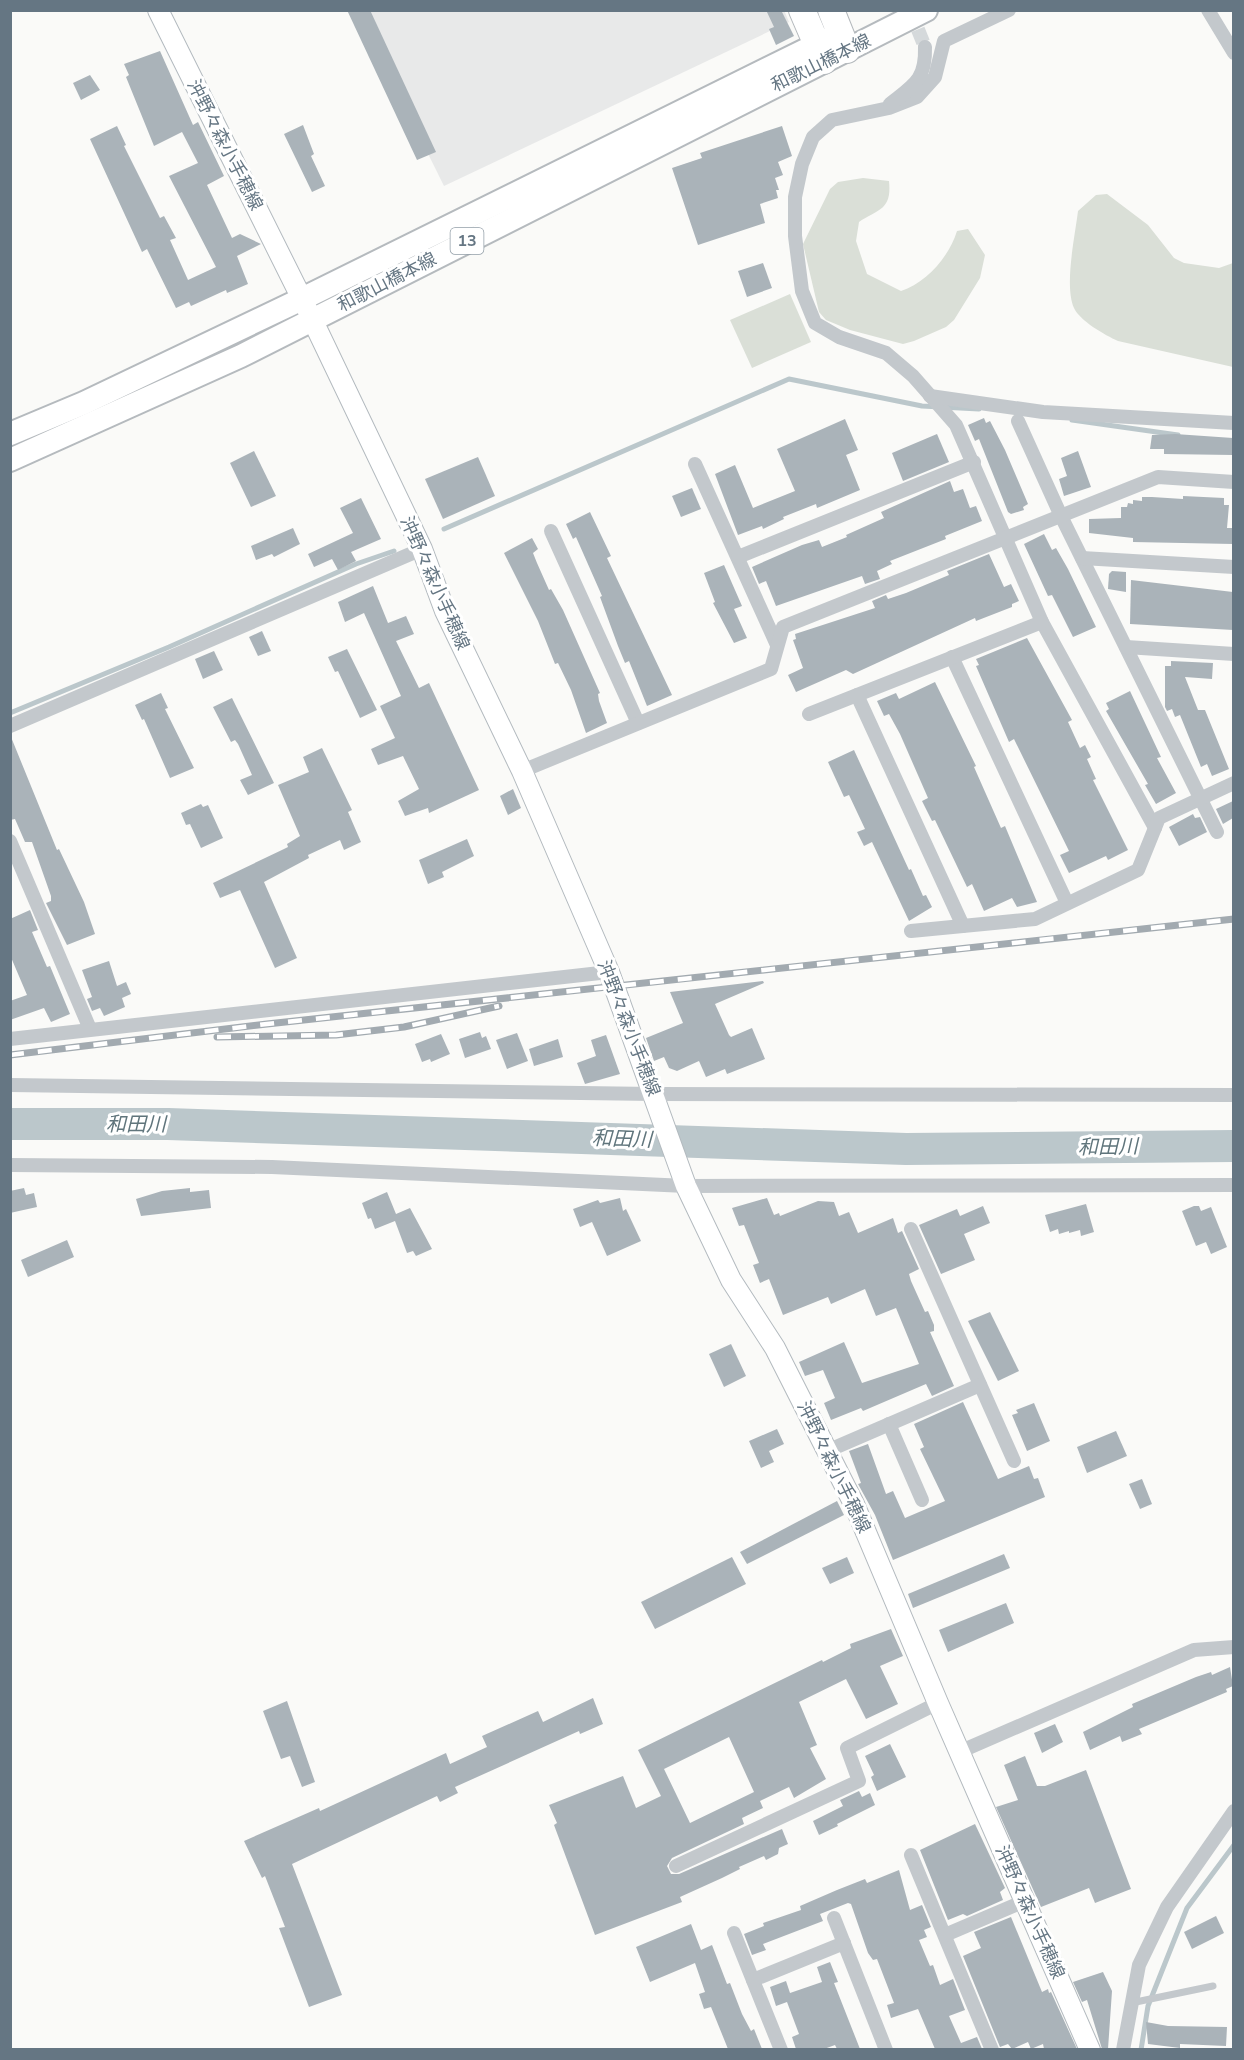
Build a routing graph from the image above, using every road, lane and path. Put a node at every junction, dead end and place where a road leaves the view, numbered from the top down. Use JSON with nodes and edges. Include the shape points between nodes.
{"nodes":[{"id":1,"x":158,"y":10,"type":"edge"},
{"id":2,"x":802,"y":10,"type":"edge"},
{"id":3,"x":831,"y":10,"type":"edge"},
{"id":4,"x":1009,"y":10,"type":"edge"},
{"id":5,"x":1208,"y":10,"type":"edge"},
{"id":6,"x":923,"y":12,"type":"edge"},
{"id":7,"x":832,"y":47,"type":"junction"},
{"id":8,"x":925,"y":47,"type":"tunnel mouth"},
{"id":9,"x":1233,"y":52,"type":"edge"},
{"id":10,"x":884,"y":109,"type":"junction"},
{"id":11,"x":302,"y":299,"type":"junction"},
{"id":12,"x":313,"y":321,"type":"junction"},
{"id":13,"x":930,"y":396,"type":"junction"},
{"id":14,"x":1018,"y":421,"type":"dead end"},
{"id":15,"x":1233,"y":423,"type":"edge"},
{"id":16,"x":10,"y":434,"type":"edge"},
{"id":17,"x":10,"y":460,"type":"edge"},
{"id":18,"x":974,"y":462,"type":"junction"},
{"id":19,"x":695,"y":464,"type":"dead end"},
{"id":20,"x":1233,"y":482,"type":"edge"},
{"id":21,"x":1061,"y":516,"type":"junction"},
{"id":22,"x":551,"y":531,"type":"dead end"},
{"id":23,"x":1005,"y":538,"type":"junction"},
{"id":24,"x":422,"y":549,"type":"junction"},
{"id":25,"x":738,"y":557,"type":"junction"},
{"id":26,"x":1082,"y":558,"type":"junction"},
{"id":27,"x":1233,"y":567,"type":"edge"},
{"id":28,"x":1041,"y":622,"type":"junction"},
{"id":29,"x":777,"y":645,"type":"junction"},
{"id":30,"x":1126,"y":647,"type":"junction"},
{"id":31,"x":1233,"y":654,"type":"edge"},
{"id":32,"x":952,"y":657,"type":"junction"},
{"id":33,"x":857,"y":695,"type":"junction"},
{"id":34,"x":809,"y":714,"type":"dead end"},
{"id":35,"x":638,"y":723,"type":"junction"},
{"id":36,"x":10,"y":726,"type":"edge"},
{"id":37,"x":522,"y":771,"type":"junction"},
{"id":38,"x":1233,"y":783,"type":"edge"},
{"id":39,"x":1200,"y":798,"type":"junction"},
{"id":40,"x":1155,"y":828,"type":"junction"},
{"id":41,"x":1217,"y":832,"type":"dead end"},
{"id":42,"x":10,"y":841,"type":"edge"},
{"id":43,"x":1067,"y":903,"type":"junction"},
{"id":44,"x":963,"y":926,"type":"junction"},
{"id":45,"x":911,"y":931,"type":"dead end"},
{"id":46,"x":609,"y":972,"type":"junction"},
{"id":47,"x":90,"y":1029,"type":"junction"},
{"id":48,"x":10,"y":1038,"type":"edge"},
{"id":49,"x":10,"y":1085,"type":"edge"},
{"id":50,"x":1233,"y":1095,"type":"edge"},
{"id":51,"x":656,"y":1098,"type":"junction"},
{"id":52,"x":10,"y":1165,"type":"edge"},
{"id":53,"x":684,"y":1181,"type":"junction"},
{"id":54,"x":1233,"y":1185,"type":"edge"},
{"id":55,"x":911,"y":1229,"type":"dead end"},
{"id":56,"x":980,"y":1384,"type":"junction"},
{"id":57,"x":889,"y":1424,"type":"junction"},
{"id":58,"x":827,"y":1451,"type":"junction"},
{"id":59,"x":1014,"y":1461,"type":"dead end"},
{"id":60,"x":922,"y":1500,"type":"dead end"},
{"id":61,"x":1233,"y":1647,"type":"edge"},
{"id":62,"x":938,"y":1703,"type":"junction"},
{"id":63,"x":960,"y":1752,"type":"junction"},
{"id":64,"x":1233,"y":1811,"type":"edge"},
{"id":65,"x":911,"y":1855,"type":"dead end"},
{"id":66,"x":676,"y":1866,"type":"dead end"},
{"id":67,"x":1025,"y":1901,"type":"junction"},
{"id":68,"x":834,"y":1918,"type":"dead end"},
{"id":69,"x":734,"y":1933,"type":"dead end"},
{"id":70,"x":945,"y":1935,"type":"junction"},
{"id":71,"x":844,"y":1943,"type":"junction"},
{"id":72,"x":753,"y":1980,"type":"junction"},
{"id":73,"x":1212,"y":1986,"type":"dead end"},
{"id":74,"x":1131,"y":2003,"type":"junction"},
{"id":75,"x":781,"y":2049,"type":"edge"},
{"id":76,"x":886,"y":2049,"type":"edge"},
{"id":77,"x":992,"y":2049,"type":"edge"},
{"id":78,"x":1090,"y":2049,"type":"edge"},
{"id":79,"x":1124,"y":2049,"type":"edge"}],
"edges":[{"from":1,"to":11,"type":"main road","name":"沖野々森小手穂線"},
{"from":2,"to":7,"type":"highway"},
{"from":3,"to":7,"type":"highway"},
{"from":4,"to":10,"type":"street","via":[[944,40],[927,88],[903,104]]},
{"from":5,"to":9,"type":"street"},
{"from":6,"to":7,"type":"main road","name":"和歌山橋本線","number":"13"},
{"from":7,"to":11,"type":"main road","name":"和歌山橋本線","number":"13"},
{"from":7,"to":12,"type":"main road","name":"和歌山橋本線","number":"13"},
{"from":8,"to":10,"type":"street","via":[[926,66],[920,80]]},
{"from":10,"to":13,"type":"street","via":[[832,120],[821,128],[807,149],[795,197],[802,291],[815,323],[839,337],[886,353]]},
{"from":11,"to":12,"type":"main road","name":"沖野々森小手穂線"},
{"from":11,"to":16,"type":"main road","name":"和歌山橋本線","number":"13"},
{"from":12,"to":17,"type":"main road","name":"和歌山橋本線","number":"13"},
{"from":12,"to":24,"type":"main road","name":"沖野々森小手穂線"},
{"from":13,"to":15,"type":"street","via":[[1042,412]]},
{"from":13,"to":18,"type":"street","via":[[956,425]]},
{"from":14,"to":21,"type":"street"},
{"from":18,"to":23,"type":"street"},
{"from":18,"to":25,"type":"street"},
{"from":19,"to":25,"type":"street"},
{"from":20,"to":21,"type":"street","via":[[1158,477]]},
{"from":21,"to":23,"type":"street"},
{"from":21,"to":26,"type":"street"},
{"from":22,"to":35,"type":"street"},
{"from":23,"to":28,"type":"street"},
{"from":23,"to":29,"type":"street","via":[[783,627]]},
{"from":24,"to":36,"type":"street"},
{"from":24,"to":37,"type":"main road","name":"沖野々森小手穂線","via":[[446,611]]},
{"from":25,"to":29,"type":"street"},
{"from":26,"to":27,"type":"street"},
{"from":26,"to":30,"type":"street"},
{"from":28,"to":32,"type":"street"},
{"from":28,"to":40,"type":"street"},
{"from":29,"to":35,"type":"street","via":[[771,669]]},
{"from":30,"to":31,"type":"street"},
{"from":30,"to":39,"type":"street"},
{"from":32,"to":33,"type":"street"},
{"from":32,"to":43,"type":"street"},
{"from":33,"to":34,"type":"street"},
{"from":33,"to":44,"type":"street"},
{"from":35,"to":37,"type":"street"},
{"from":37,"to":46,"type":"main road","name":"沖野々森小手穂線"},
{"from":38,"to":39,"type":"street"},
{"from":39,"to":40,"type":"street","via":[[1159,818]]},
{"from":39,"to":41,"type":"street"},
{"from":40,"to":43,"type":"street","via":[[1138,870]]},
{"from":42,"to":47,"type":"street"},
{"from":43,"to":44,"type":"street","via":[[1035,919]]},
{"from":44,"to":45,"type":"street"},
{"from":46,"to":47,"type":"street"},
{"from":46,"to":51,"type":"main road","name":"沖野々森小手穂線"},
{"from":47,"to":48,"type":"street"},
{"from":49,"to":51,"type":"street"},
{"from":50,"to":51,"type":"street"},
{"from":51,"to":53,"type":"main road","name":"沖野々森小手穂線"},
{"from":52,"to":53,"type":"street","via":[[272,1167]]},
{"from":53,"to":54,"type":"street"},
{"from":53,"to":58,"type":"main road","name":"沖野々森小手穂線","via":[[731,1280],[775,1348]]},
{"from":55,"to":56,"type":"street"},
{"from":56,"to":57,"type":"street"},
{"from":56,"to":59,"type":"street"},
{"from":57,"to":58,"type":"street"},
{"from":57,"to":60,"type":"street"},
{"from":58,"to":62,"type":"main road","name":"沖野々森小手穂線","via":[[854,1504]]},
{"from":61,"to":63,"type":"street","via":[[1194,1650]]},
{"from":62,"to":63,"type":"main road","name":"沖野々森小手穂線"},
{"from":62,"to":66,"type":"street","via":[[847,1748],[859,1781]]},
{"from":63,"to":67,"type":"main road","name":"沖野々森小手穂線"},
{"from":64,"to":74,"type":"street","via":[[1167,1907],[1139,1965]]},
{"from":65,"to":70,"type":"street"},
{"from":67,"to":70,"type":"street"},
{"from":67,"to":78,"type":"main road","name":"沖野々森小手穂線"},
{"from":68,"to":71,"type":"street"},
{"from":69,"to":72,"type":"street"},
{"from":70,"to":77,"type":"street"},
{"from":71,"to":72,"type":"street"},
{"from":71,"to":76,"type":"street"},
{"from":72,"to":75,"type":"street"},
{"from":73,"to":74,"type":"lane"},
{"from":74,"to":79,"type":"street"}]}
